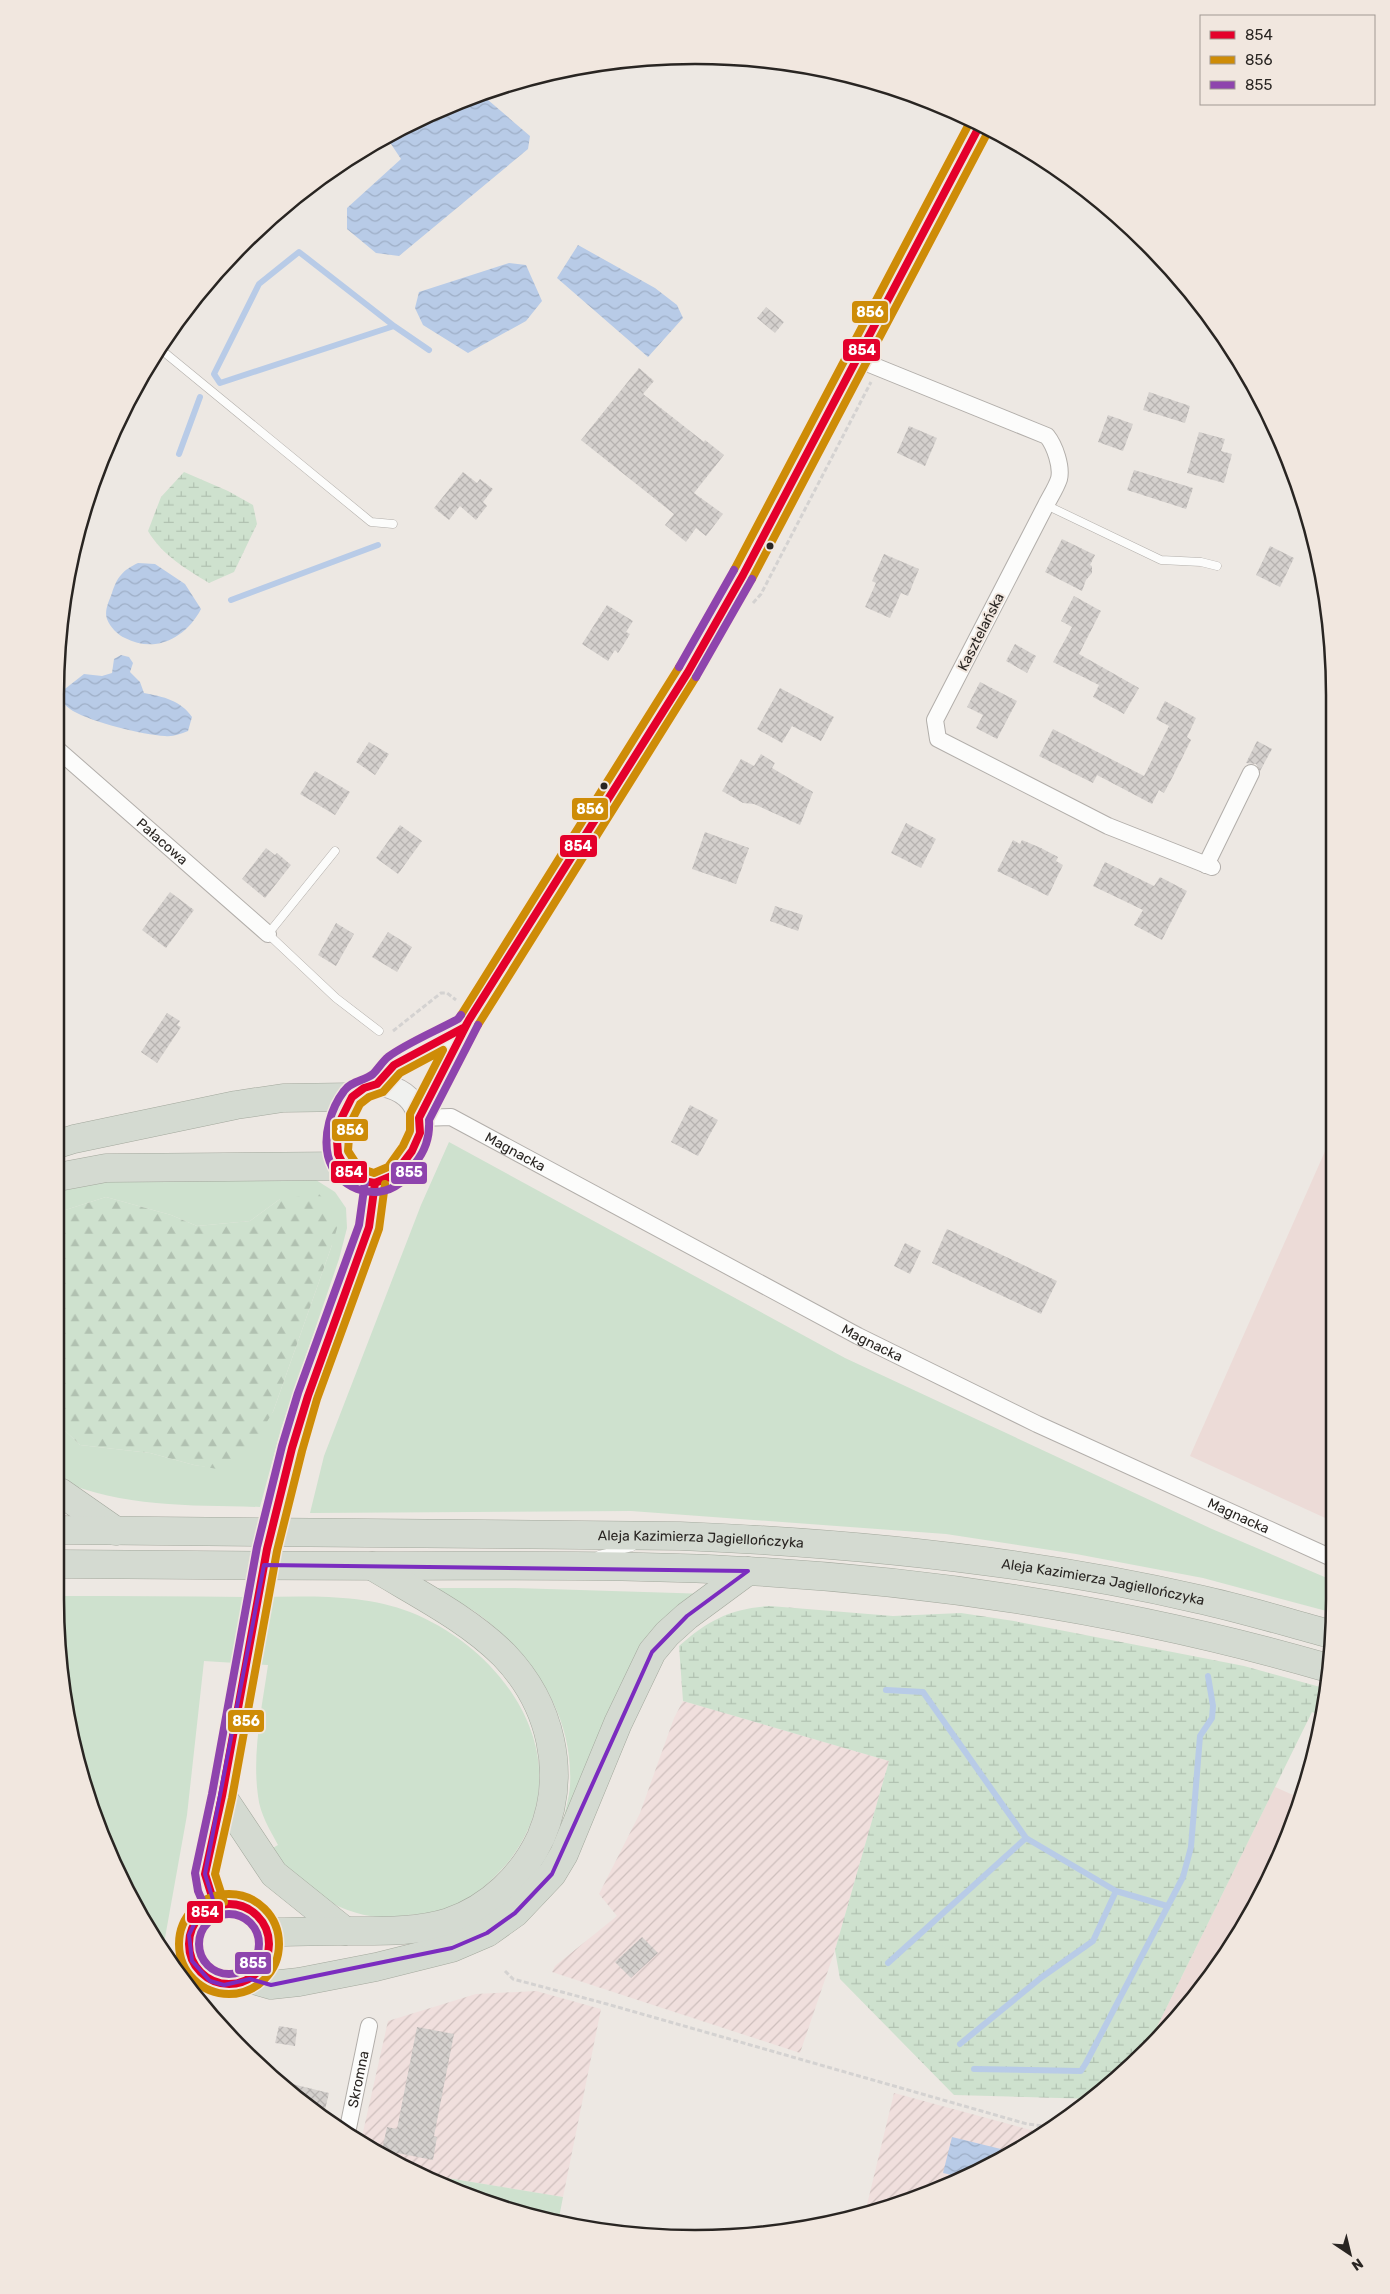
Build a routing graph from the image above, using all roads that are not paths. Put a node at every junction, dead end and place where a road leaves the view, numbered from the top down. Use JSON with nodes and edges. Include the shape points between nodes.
{"nodes":[{"id":1,"x":977,"y":131,"type":"edge"},
{"id":2,"x":165,"y":353,"type":"edge"},
{"id":3,"x":857,"y":359,"type":"junction"},
{"id":4,"x":1046,"y":505,"type":"junction"},
{"id":5,"x":393,"y":524,"type":"dead end"},
{"id":6,"x":1217,"y":566,"type":"dead end"},
{"id":7,"x":64,"y":755,"type":"edge"},
{"id":8,"x":1251,"y":773,"type":"dead end"},
{"id":9,"x":335,"y":851,"type":"dead end"},
{"id":10,"x":268,"y":934,"type":"junction"},
{"id":11,"x":465,"y":1026,"type":"junction"},
{"id":12,"x":379,"y":1030,"type":"road end"},
{"id":13,"x":377,"y":1084,"type":"junction"},
{"id":14,"x":352,"y":1097,"type":"junction"},
{"id":15,"x":420,"y":1118,"type":"junction"},
{"id":16,"x":64,"y":1142,"type":"edge"},
{"id":17,"x":344,"y":1166,"type":"junction"},
{"id":18,"x":64,"y":1176,"type":"edge"},
{"id":19,"x":375,"y":1183,"type":"junction"},
{"id":20,"x":64,"y":1495,"type":"edge"},
{"id":21,"x":64,"y":1530,"type":"edge"},
{"id":22,"x":116,"y":1531,"type":"junction"},
{"id":23,"x":550,"y":1533,"type":"junction"},
{"id":24,"x":680,"y":1536,"type":"junction"},
{"id":25,"x":585,"y":1543,"type":"dead end"},
{"id":26,"x":594,"y":1546,"type":"dead end"},
{"id":27,"x":614,"y":1551,"type":"junction"},
{"id":28,"x":1326,"y":1555,"type":"edge"},
{"id":29,"x":631,"y":1556,"type":"dead end"},
{"id":30,"x":640,"y":1558,"type":"dead end"},
{"id":31,"x":64,"y":1564,"type":"edge"},
{"id":32,"x":372,"y":1566,"type":"junction"},
{"id":33,"x":548,"y":1566,"type":"junction"},
{"id":34,"x":678,"y":1568,"type":"junction"},
{"id":35,"x":748,"y":1571,"type":"junction"},
{"id":36,"x":1325,"y":1633,"type":"edge"},
{"id":37,"x":1322,"y":1666,"type":"edge"},
{"id":38,"x":222,"y":1796,"type":"junction"},
{"id":39,"x":215,"y":1906,"type":"junction"},
{"id":40,"x":345,"y":1931,"type":"junction"},
{"id":41,"x":268,"y":1932,"type":"junction"},
{"id":42,"x":193,"y":1979,"type":"edge"},
{"id":43,"x":250,"y":1979,"type":"junction"},
{"id":44,"x":369,"y":2026,"type":"dead end"},
{"id":45,"x":348,"y":2127,"type":"edge"}],
"edges":[{"from":1,"to":3,"type":"main road"},
{"from":2,"to":5,"type":"lane","via":[[371,522]]},
{"from":3,"to":4,"type":"street","name":"Kasztelańska","via":[[1048,436],[1053,443],[1059,478]]},
{"from":3,"to":11,"type":"main road","via":[[769,528],[688,672]]},
{"from":4,"to":6,"type":"lane","via":[[1162,560]]},
{"from":4,"to":8,"type":"street","name":"Kasztelańska","via":[[935,720],[938,739],[1108,826],[1209,866]]},
{"from":7,"to":10,"type":"street","name":"Pałacowa"},
{"from":9,"to":10,"type":"lane"},
{"from":10,"to":12,"type":"lane","via":[[336,998]]},
{"from":11,"to":13,"type":"main road","via":[[394,1065]]},
{"from":11,"to":15,"type":"main road"},
{"from":13,"to":14,"type":"main road"},
{"from":13,"to":15,"type":"main road","via":[[391,1086],[403,1094]]},
{"from":14,"to":16,"type":"highway","via":[[283,1098],[236,1105]]},
{"from":14,"to":17,"type":"main road","via":[[340,1121],[337,1140],[338,1154]]},
{"from":15,"to":19,"type":"main road","via":[[420,1133],[401,1168]]},
{"from":15,"to":28,"type":"street","name":"Magnacka","via":[[450,1117],[858,1336],[1036,1424]]},
{"from":17,"to":18,"type":"highway","via":[[106,1168]]},
{"from":17,"to":19,"type":"main road","via":[[353,1176]]},
{"from":19,"to":38,"type":"main road","bridge":true,"via":[[369,1227],[292,1448],[267,1549]]},
{"from":20,"to":22,"type":"highway"},
{"from":21,"to":22,"type":"highway","name":"Aleja Kazimierza Jagiellończyka"},
{"from":22,"to":23,"type":"highway","name":"Aleja Kazimierza Jagiellończyka"},
{"from":23,"to":24,"type":"highway","name":"Aleja Kazimierza Jagiellończyka"},
{"from":23,"to":25,"type":"lane"},
{"from":24,"to":27,"type":"lane"},
{"from":24,"to":36,"type":"highway","name":"Aleja Kazimierza Jagiellończyka","via":[[944,1555],[1073,1574],[1198,1599]]},
{"from":26,"to":27,"type":"lane"},
{"from":27,"to":29,"type":"lane"},
{"from":27,"to":33,"type":"lane"},
{"from":30,"to":34,"type":"lane"},
{"from":31,"to":32,"type":"highway"},
{"from":32,"to":33,"type":"highway"},
{"from":32,"to":40,"type":"highway","via":[[464,1623],[504,1656],[528,1687],[544,1717],[553,1751],[555,1786],[548,1819],[536,1848],[518,1874],[477,1910],[449,1922],[425,1927]]},
{"from":33,"to":34,"type":"highway"},
{"from":34,"to":35,"type":"highway"},
{"from":35,"to":37,"type":"highway","via":[[1021,1599],[1131,1618]]},
{"from":35,"to":43,"type":"highway","via":[[687,1616],[652,1652],[618,1723],[564,1854],[552,1874],[515,1913],[487,1933],[452,1948],[299,1982],[271,1986]]},
{"from":38,"to":39,"type":"main road","via":[[205,1874]]},
{"from":38,"to":40,"type":"highway","via":[[274,1874]]},
{"from":39,"to":41,"type":"main road","via":[[241,1905],[262,1920]]},
{"from":39,"to":42,"type":"main road","via":[[194,1922],[189,1935]]},
{"from":40,"to":41,"type":"highway"},
{"from":41,"to":43,"type":"main road","via":[[270,1946],[267,1959],[261,1970]]},
{"from":42,"to":43,"type":"main road","via":[[224,1985]]},
{"from":44,"to":45,"type":"street","name":"Skromna"}]}
